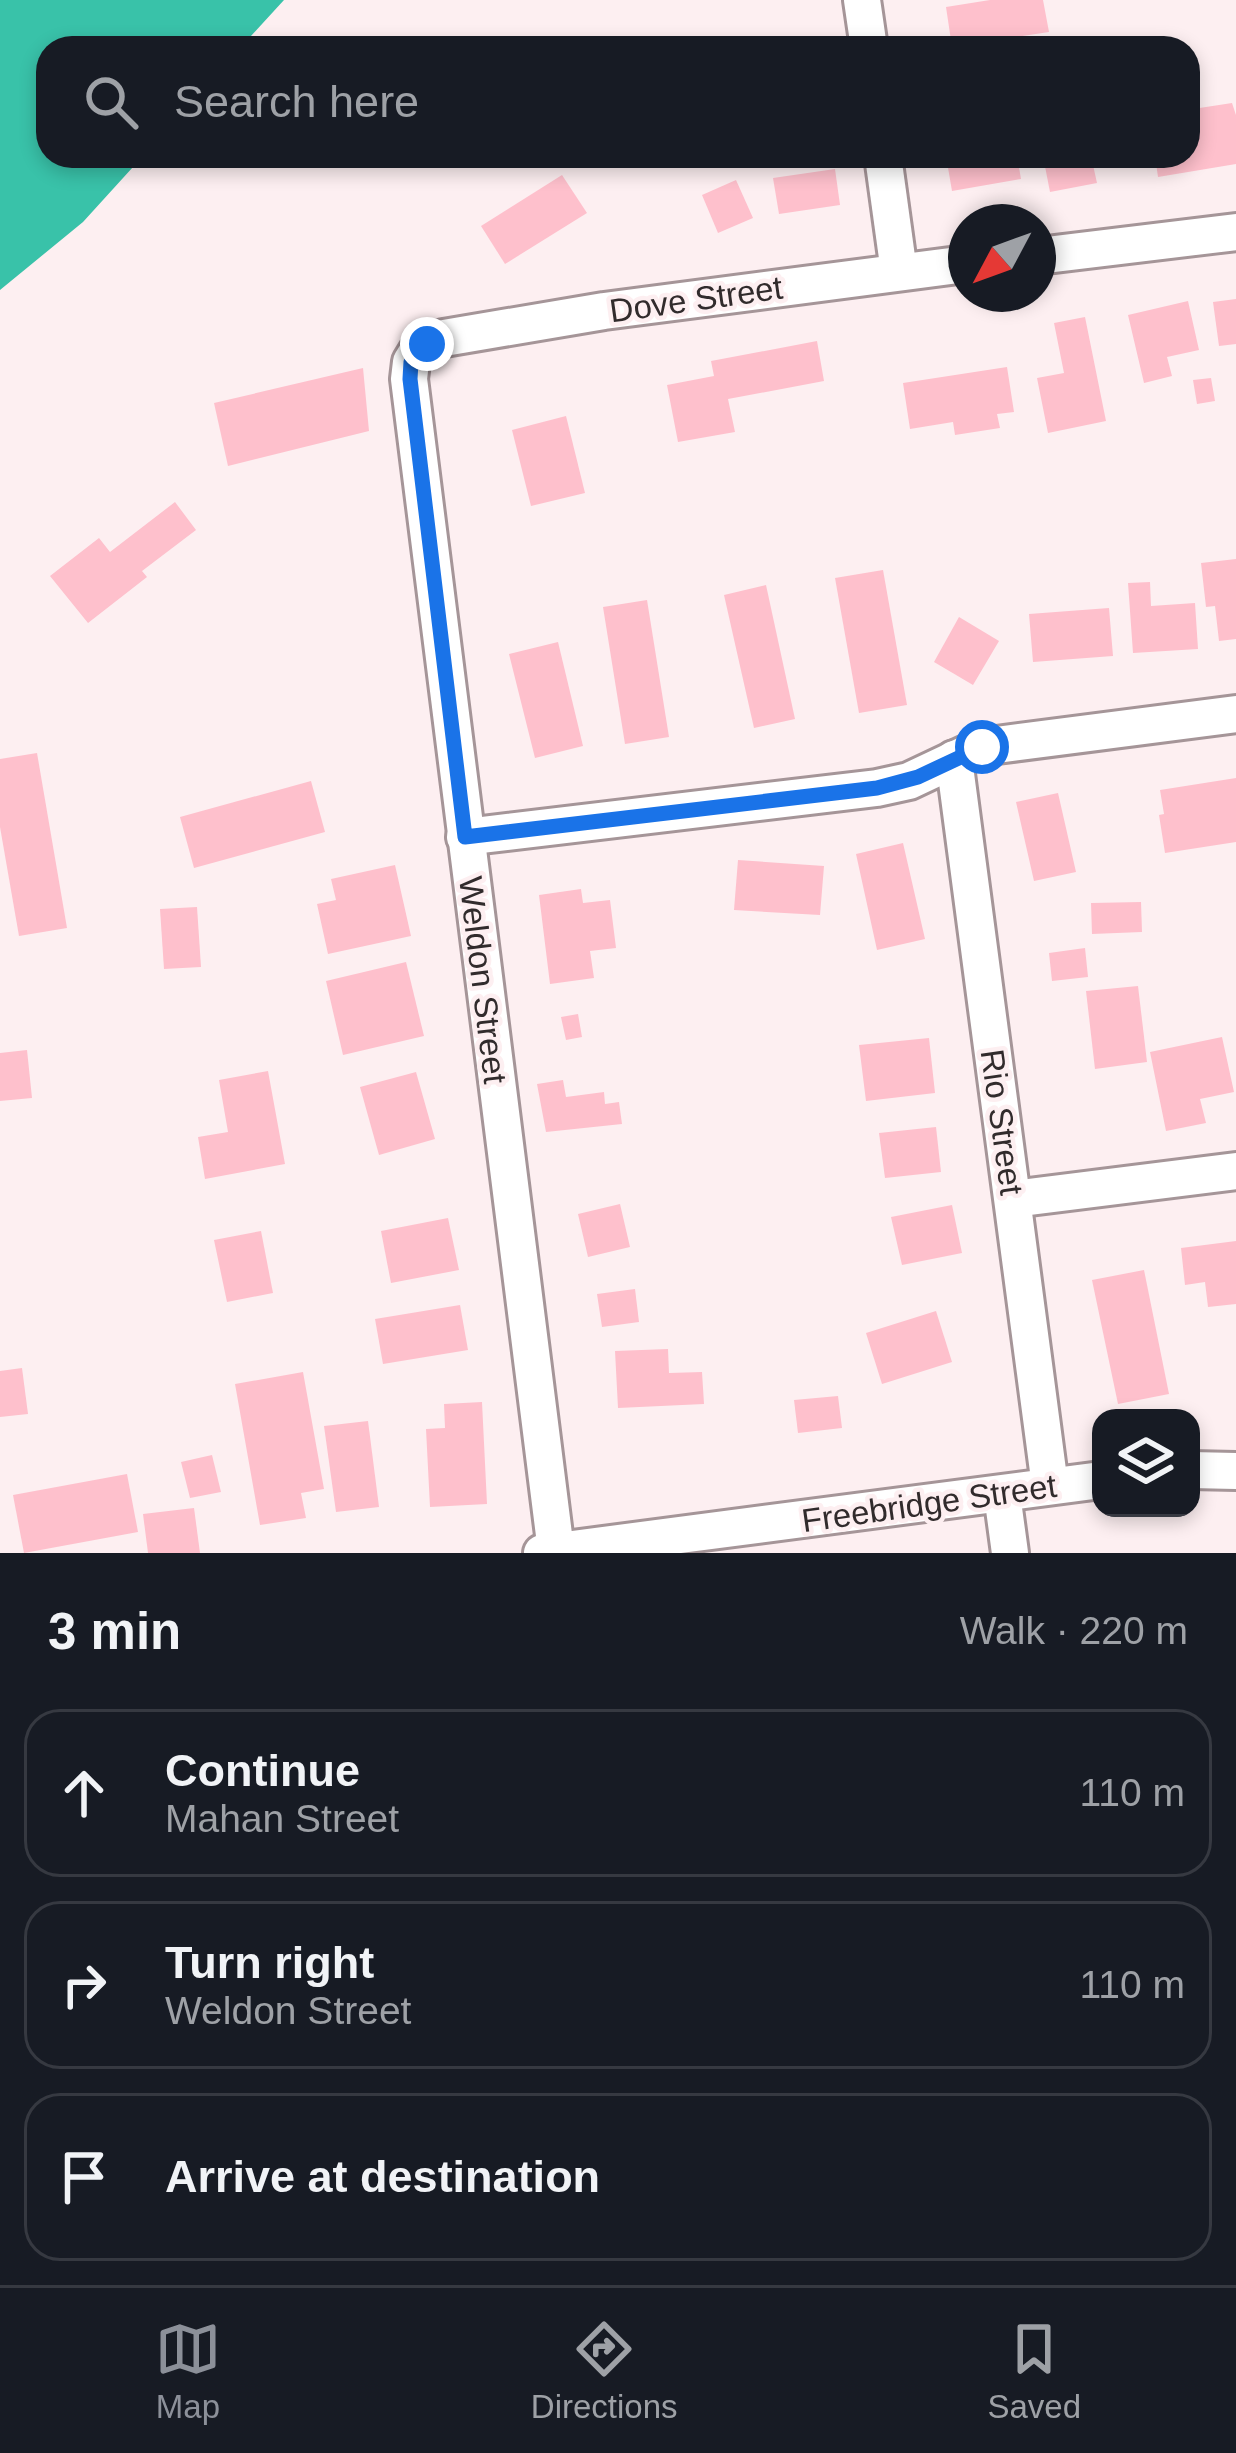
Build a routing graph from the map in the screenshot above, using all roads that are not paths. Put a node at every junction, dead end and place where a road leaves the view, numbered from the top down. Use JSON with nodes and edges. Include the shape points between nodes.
{"nodes":[{"id":1,"x":862,"y":0,"type":"edge"},
{"id":2,"x":866,"y":36,"type":"edge"},
{"id":3,"x":885,"y":168,"type":"edge"},
{"id":4,"x":1236,"y":232,"type":"edge"},
{"id":5,"x":1056,"y":254,"type":"edge"},
{"id":6,"x":948,"y":266,"type":"edge"},
{"id":7,"x":899,"y":272,"type":"junction"},
{"id":8,"x":427,"y":344,"type":"joint"},
{"id":9,"x":1236,"y":714,"type":"edge"},
{"id":10,"x":954,"y":759,"type":"junction"},
{"id":11,"x":465,"y":837,"type":"junction"},
{"id":12,"x":1236,"y":1172,"type":"edge"},
{"id":13,"x":1013,"y":1199,"type":"junction"},
{"id":14,"x":1200,"y":1470,"type":"edge"},
{"id":15,"x":1236,"y":1471,"type":"edge"},
{"id":16,"x":1092,"y":1481,"type":"edge"},
{"id":17,"x":1050,"y":1486,"type":"junction"},
{"id":18,"x":1002,"y":1494,"type":"junction"},
{"id":19,"x":549,"y":1552,"type":"edge"},
{"id":20,"x":1010,"y":1553,"type":"edge"}],
"edges":[{"from":1,"to":2,"type":"street"},
{"from":3,"to":7,"type":"street"},
{"from":4,"to":5,"type":"street"},
{"from":6,"to":7,"type":"street","name":"Dove Street"},
{"from":7,"to":8,"type":"street","name":"Dove Street"},
{"from":8,"to":11,"type":"street","name":"Weldon Street","via":[[411,362],[410,379]]},
{"from":9,"to":10,"type":"street","via":[[991,745]]},
{"from":10,"to":11,"type":"street","via":[[877,788]]},
{"from":10,"to":13,"type":"street","name":"Rio Street"},
{"from":11,"to":19,"type":"street","name":"Weldon Street"},
{"from":12,"to":13,"type":"street"},
{"from":13,"to":17,"type":"street","name":"Rio Street"},
{"from":14,"to":15,"type":"street"},
{"from":16,"to":17,"type":"street","name":"Freebridge Street"},
{"from":17,"to":18,"type":"street","name":"Freebridge Street"},
{"from":18,"to":19,"type":"street","name":"Freebridge Street"},
{"from":18,"to":20,"type":"street"}]}
